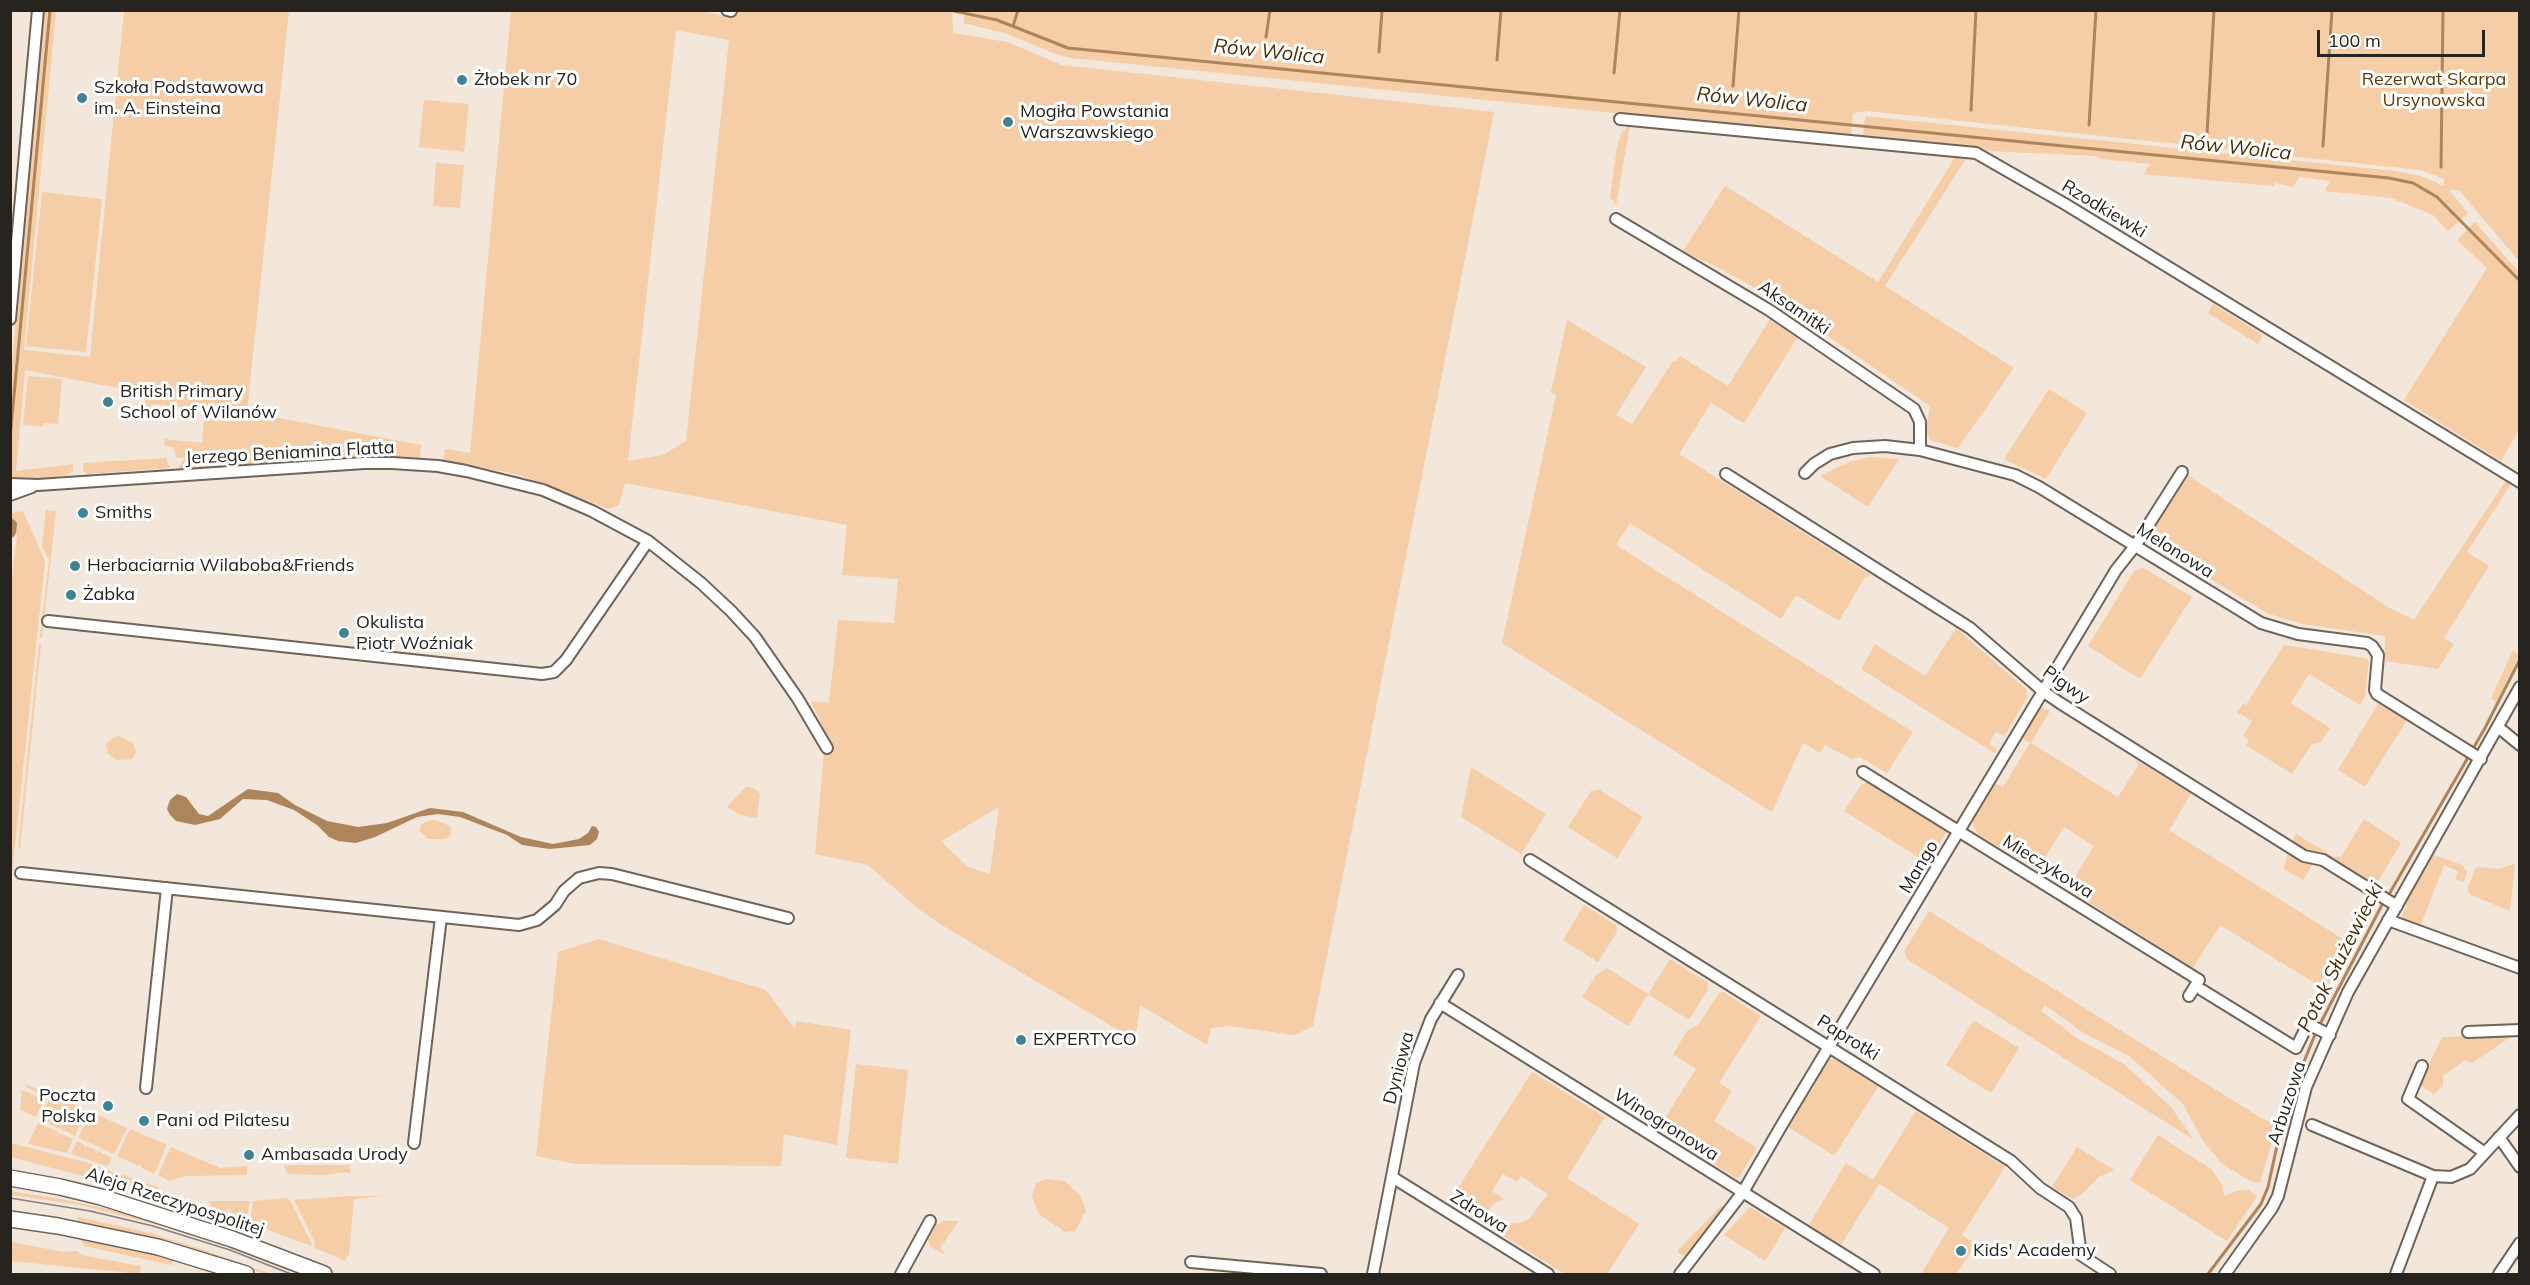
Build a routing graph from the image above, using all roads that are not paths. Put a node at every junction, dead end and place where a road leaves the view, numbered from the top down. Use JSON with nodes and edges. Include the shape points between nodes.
{"nodes":[{"id":1,"x":38,"y":10,"type":"edge"},
{"id":2,"x":1620,"y":119,"type":"dead end"},
{"id":3,"x":1616,"y":219,"type":"dead end"},
{"id":4,"x":10,"y":319,"type":"edge"},
{"id":5,"x":1920,"y":450,"type":"junction"},
{"id":6,"x":2182,"y":472,"type":"dead end"},
{"id":7,"x":1805,"y":473,"type":"dead end"},
{"id":8,"x":1726,"y":474,"type":"dead end"},
{"id":9,"x":2520,"y":482,"type":"edge"},
{"id":10,"x":10,"y":484,"type":"edge"},
{"id":11,"x":38,"y":485,"type":"junction"},
{"id":12,"x":10,"y":495,"type":"edge"},
{"id":13,"x":648,"y":542,"type":"junction"},
{"id":14,"x":2135,"y":546,"type":"junction"},
{"id":15,"x":48,"y":621,"type":"dead end"},
{"id":16,"x":2520,"y":687,"type":"edge"},
{"id":17,"x":2044,"y":692,"type":"junction"},
{"id":18,"x":2498,"y":728,"type":"junction"},
{"id":19,"x":2520,"y":745,"type":"edge"},
{"id":20,"x":826,"y":748,"type":"dead end"},
{"id":21,"x":2479,"y":758,"type":"junction"},
{"id":22,"x":1863,"y":772,"type":"dead end"},
{"id":23,"x":1959,"y":831,"type":"junction"},
{"id":24,"x":1530,"y":860,"type":"dead end"},
{"id":25,"x":21,"y":873,"type":"dead end"},
{"id":26,"x":167,"y":888,"type":"junction"},
{"id":27,"x":2394,"y":905,"type":"junction"},
{"id":28,"x":441,"y":917,"type":"junction"},
{"id":29,"x":788,"y":918,"type":"dead end"},
{"id":30,"x":2388,"y":921,"type":"junction"},
{"id":31,"x":2520,"y":968,"type":"edge"},
{"id":32,"x":1458,"y":975,"type":"dead end"},
{"id":33,"x":2202,"y":990,"type":"dead end"},
{"id":34,"x":2189,"y":996,"type":"dead end"},
{"id":35,"x":1440,"y":1003,"type":"junction"},
{"id":36,"x":2520,"y":1030,"type":"edge"},
{"id":37,"x":2468,"y":1032,"type":"dead end"},
{"id":38,"x":2326,"y":1033,"type":"junction"},
{"id":39,"x":1830,"y":1046,"type":"junction"},
{"id":40,"x":2422,"y":1066,"type":"dead end"},
{"id":41,"x":147,"y":1088,"type":"dead end"},
{"id":42,"x":2520,"y":1115,"type":"edge"},
{"id":43,"x":2312,"y":1125,"type":"dead end"},
{"id":44,"x":2499,"y":1137,"type":"junction"},
{"id":45,"x":414,"y":1143,"type":"dead end"},
{"id":46,"x":2485,"y":1154,"type":"junction"},
{"id":47,"x":2520,"y":1167,"type":"edge"},
{"id":48,"x":2433,"y":1176,"type":"junction"},
{"id":49,"x":1392,"y":1177,"type":"junction"},
{"id":50,"x":10,"y":1178,"type":"edge"},
{"id":51,"x":1743,"y":1192,"type":"junction"},
{"id":52,"x":10,"y":1219,"type":"edge"},
{"id":53,"x":930,"y":1221,"type":"dead end"},
{"id":54,"x":2520,"y":1243,"type":"edge"},
{"id":55,"x":1191,"y":1262,"type":"dead end"},
{"id":56,"x":246,"y":1275,"type":"edge"},
{"id":57,"x":324,"y":1275,"type":"edge"},
{"id":58,"x":901,"y":1275,"type":"edge"},
{"id":59,"x":1322,"y":1275,"type":"edge"},
{"id":60,"x":1373,"y":1275,"type":"edge"},
{"id":61,"x":1548,"y":1275,"type":"edge"},
{"id":62,"x":1680,"y":1275,"type":"edge"},
{"id":63,"x":1874,"y":1275,"type":"edge"},
{"id":64,"x":2110,"y":1275,"type":"edge"},
{"id":65,"x":2225,"y":1275,"type":"edge"},
{"id":66,"x":2396,"y":1275,"type":"edge"},
{"id":67,"x":2499,"y":1275,"type":"edge"}],
"edges":[{"from":1,"to":4,"type":"street"},
{"from":2,"to":9,"type":"street","name":"Rzodkiewki","via":[[1976,153]]},
{"from":3,"to":5,"type":"street","name":"Aksamitki","via":[[1769,310],[1914,409],[1920,422]]},
{"from":5,"to":7,"type":"street","name":"Melonowa","via":[[1854,448],[1830,454]]},
{"from":5,"to":14,"type":"street","name":"Melonowa","via":[[2015,475]]},
{"from":6,"to":14,"type":"street","name":"Mango"},
{"from":8,"to":17,"type":"street","name":"Pigwy","via":[[1970,628]]},
{"from":10,"to":11,"type":"street","name":"Jerzego Beniamina Flatta"},
{"from":11,"to":12,"type":"street","name":"Jerzego Beniamina Flatta"},
{"from":11,"to":13,"type":"street","name":"Jerzego Beniamina Flatta","via":[[364,463],[438,466],[543,490]]},
{"from":13,"to":15,"type":"street","via":[[566,660],[554,672],[542,674]]},
{"from":13,"to":20,"type":"street","name":"Jerzego Beniamina Flatta","via":[[701,583],[755,637]]},
{"from":14,"to":17,"type":"street","name":"Mango","via":[[2116,570]]},
{"from":14,"to":21,"type":"street","name":"Melonowa","via":[[2261,622],[2298,634],[2372,646],[2378,655],[2377,694]]},
{"from":16,"to":18,"type":"street","name":"Arbuzowa"},
{"from":17,"to":23,"type":"street","name":"Mango"},
{"from":17,"to":27,"type":"street","name":"Pigwy","via":[[2304,856],[2323,860]]},
{"from":18,"to":19,"type":"street"},
{"from":18,"to":21,"type":"street","name":"Arbuzowa"},
{"from":21,"to":27,"type":"street","name":"Arbuzowa"},
{"from":22,"to":23,"type":"street","name":"Mieczykowa"},
{"from":23,"to":34,"type":"street","name":"Mieczykowa","via":[[2199,980]]},
{"from":23,"to":39,"type":"street","name":"Mango"},
{"from":24,"to":39,"type":"street","name":"Paprotki"},
{"from":25,"to":26,"type":"street"},
{"from":26,"to":28,"type":"street"},
{"from":26,"to":41,"type":"street"},
{"from":27,"to":30,"type":"street","name":"Arbuzowa"},
{"from":28,"to":29,"type":"street","via":[[519,925],[537,920],[579,878],[599,873]]},
{"from":28,"to":45,"type":"street"},
{"from":30,"to":31,"type":"street"},
{"from":30,"to":38,"type":"street","name":"Arbuzowa"},
{"from":32,"to":35,"type":"street","name":"Dyniowa"},
{"from":33,"to":38,"type":"street","via":[[2296,1048],[2308,1024]]},
{"from":35,"to":49,"type":"street","name":"Dyniowa","via":[[1414,1063]]},
{"from":35,"to":51,"type":"street","name":"Winogronowa"},
{"from":36,"to":37,"type":"street"},
{"from":38,"to":65,"type":"street","name":"Arbuzowa","via":[[2300,1104],[2275,1202]]},
{"from":39,"to":51,"type":"street","name":"Mango"},
{"from":39,"to":64,"type":"street","name":"Paprotki","via":[[2011,1161],[2040,1188],[2069,1207],[2076,1218],[2081,1255]]},
{"from":40,"to":46,"type":"street","via":[[2408,1099]]},
{"from":42,"to":44,"type":"street"},
{"from":43,"to":48,"type":"street"},
{"from":44,"to":46,"type":"street"},
{"from":44,"to":47,"type":"street"},
{"from":46,"to":48,"type":"street","via":[[2470,1169],[2451,1177]]},
{"from":48,"to":66,"type":"street"},
{"from":49,"to":60,"type":"street","name":"Dyniowa"},
{"from":49,"to":61,"type":"street","name":"Zdrowa"},
{"from":50,"to":57,"type":"street","name":"Aleja Rzeczypospolitej","via":[[111,1200],[232,1239]]},
{"from":51,"to":62,"type":"street","name":"Mango"},
{"from":51,"to":63,"type":"street","name":"Winogronowa"},
{"from":52,"to":56,"type":"street","via":[[158,1247]]},
{"from":53,"to":58,"type":"street"},
{"from":54,"to":67,"type":"street"},
{"from":55,"to":59,"type":"street"}]}
